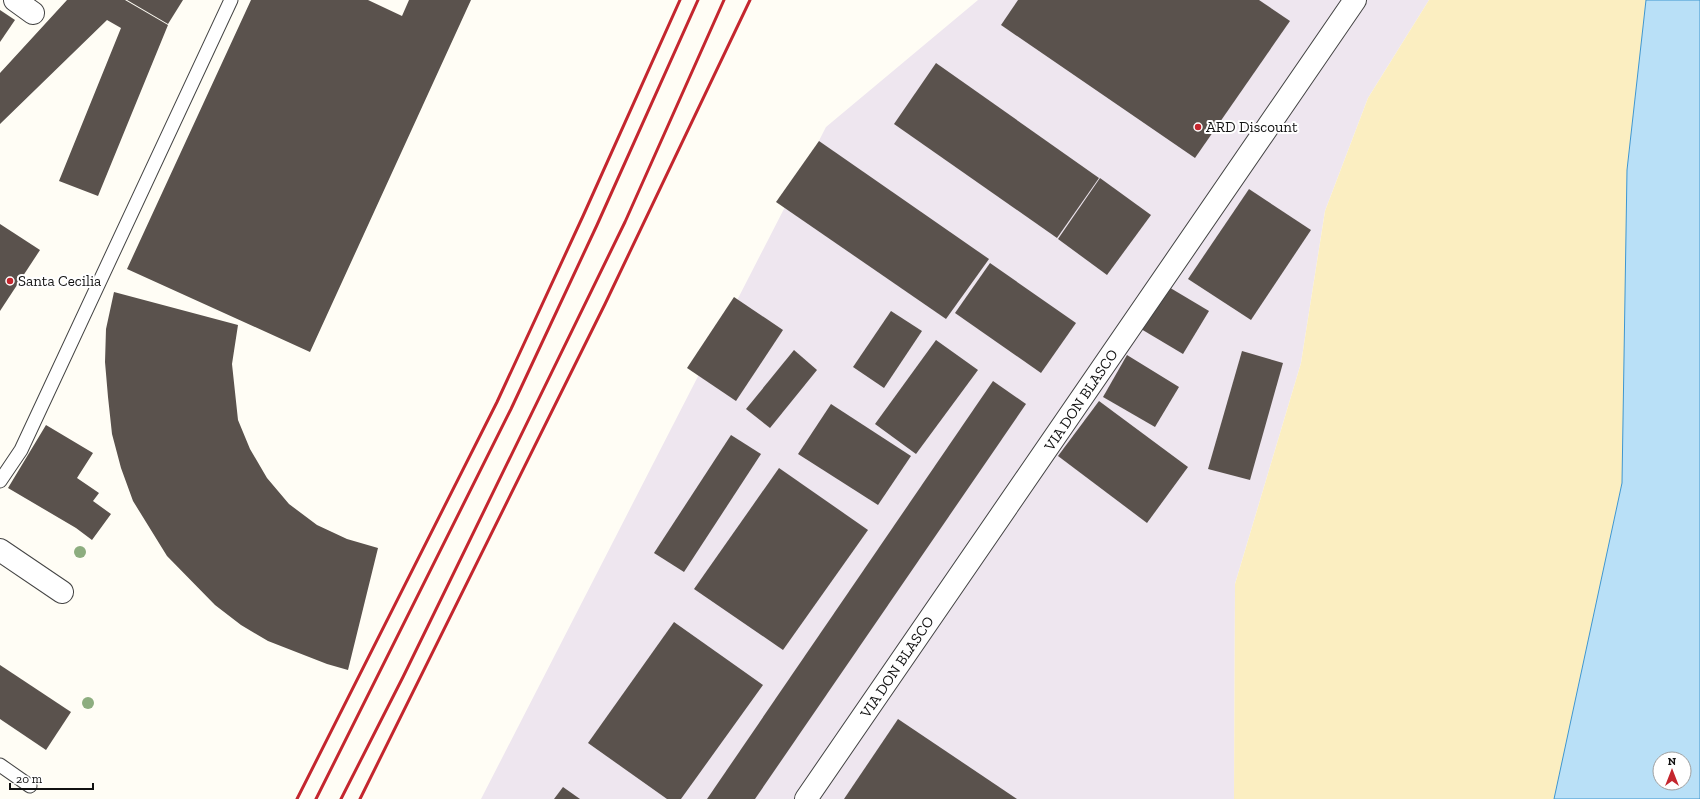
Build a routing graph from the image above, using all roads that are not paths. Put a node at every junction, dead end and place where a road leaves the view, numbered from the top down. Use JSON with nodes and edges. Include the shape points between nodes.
{"nodes":[{"id":1,"x":15,"y":0,"type":"edge"},
{"id":2,"x":231,"y":0,"type":"edge"},
{"id":3,"x":1355,"y":0,"type":"edge"},
{"id":4,"x":33,"y":13,"type":"dead end"},
{"id":5,"x":0,"y":481,"type":"edge"},
{"id":6,"x":0,"y":550,"type":"edge"},
{"id":7,"x":62,"y":592,"type":"dead end"},
{"id":8,"x":0,"y":765,"type":"edge"},
{"id":9,"x":30,"y":786,"type":"dead end"},
{"id":10,"x":806,"y":799,"type":"edge"}],
"edges":[{"from":1,"to":4,"type":"street"},
{"from":2,"to":5,"type":"lane","via":[[21,450]]},
{"from":3,"to":10,"type":"street","name":"VIA DON BLASCO"},
{"from":6,"to":7,"type":"street"},
{"from":8,"to":9,"type":"lane"}]}
